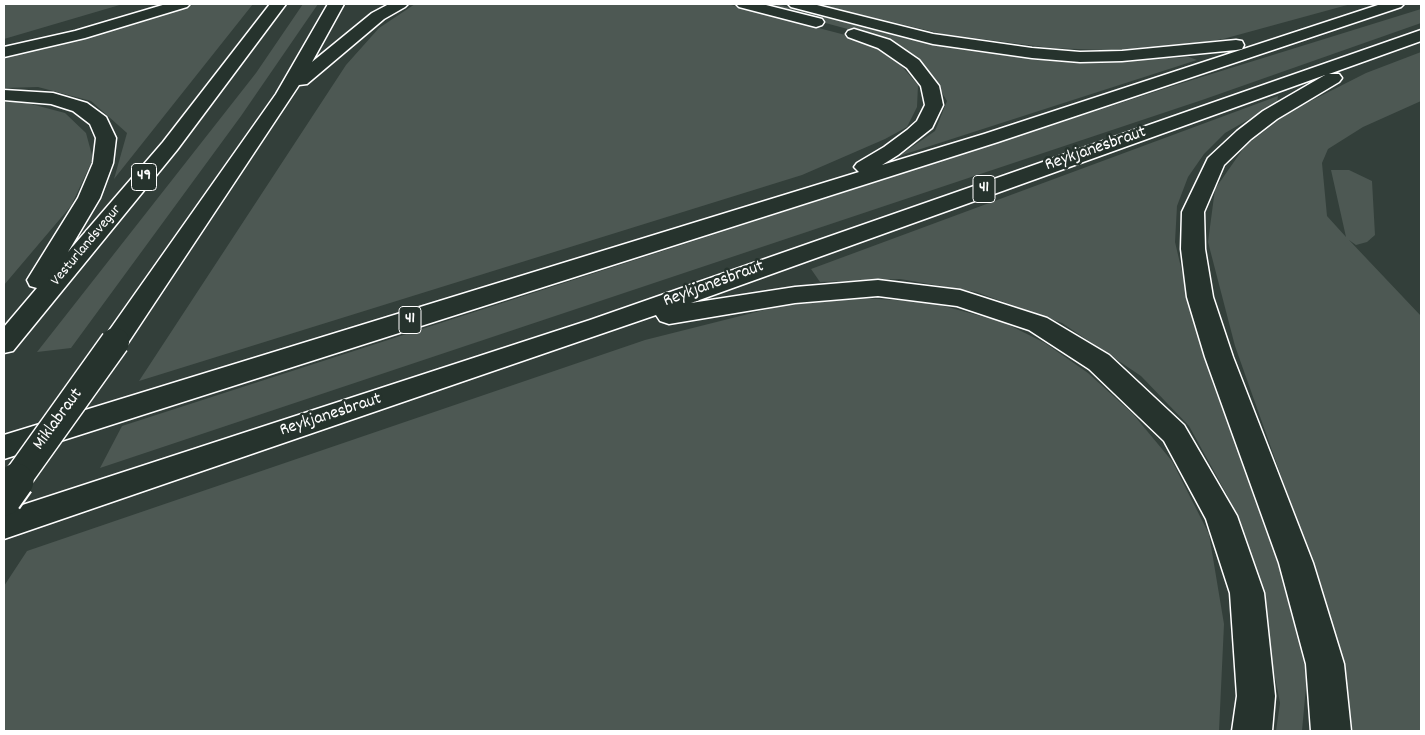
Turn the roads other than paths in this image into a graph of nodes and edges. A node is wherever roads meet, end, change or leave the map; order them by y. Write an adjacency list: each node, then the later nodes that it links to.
1 (132, 4): 11 (highway)
2 (182, 4): 12 (highway)
3 (278, 4): 19 (highway, Vesturlandsvegur / 49)
4 (336, 4): 14 (highway)
5 (400, 4): 14 (highway)
6 (744, 4): 16 (highway)
7 (796, 4): 9 (highway)
8 (1396, 4): 9 (highway, 41)
9 (1321, 30): 16 (highway, 41)
10 (1421, 35): 13 (highway, Reykjanesbraut / 41)
11 (4, 45)
12 (4, 52)
13 (1370, 54): 17 (highway, Reykjanesbraut / 41); 24 (highway)
14 (285, 94): 21 (highway, Miklabraut, bridge)
15 (4, 95): 18 (highway)
16 (816, 193): 20 (highway, 41)
17 (599, 326): 22 (highway, Reykjanesbraut / 41); 23 (highway)
18 (4, 335)
19 (4, 344)
20 (4, 447)
21 (4, 498)
22 (4, 525)
23 (1252, 731)
24 (1331, 731)

